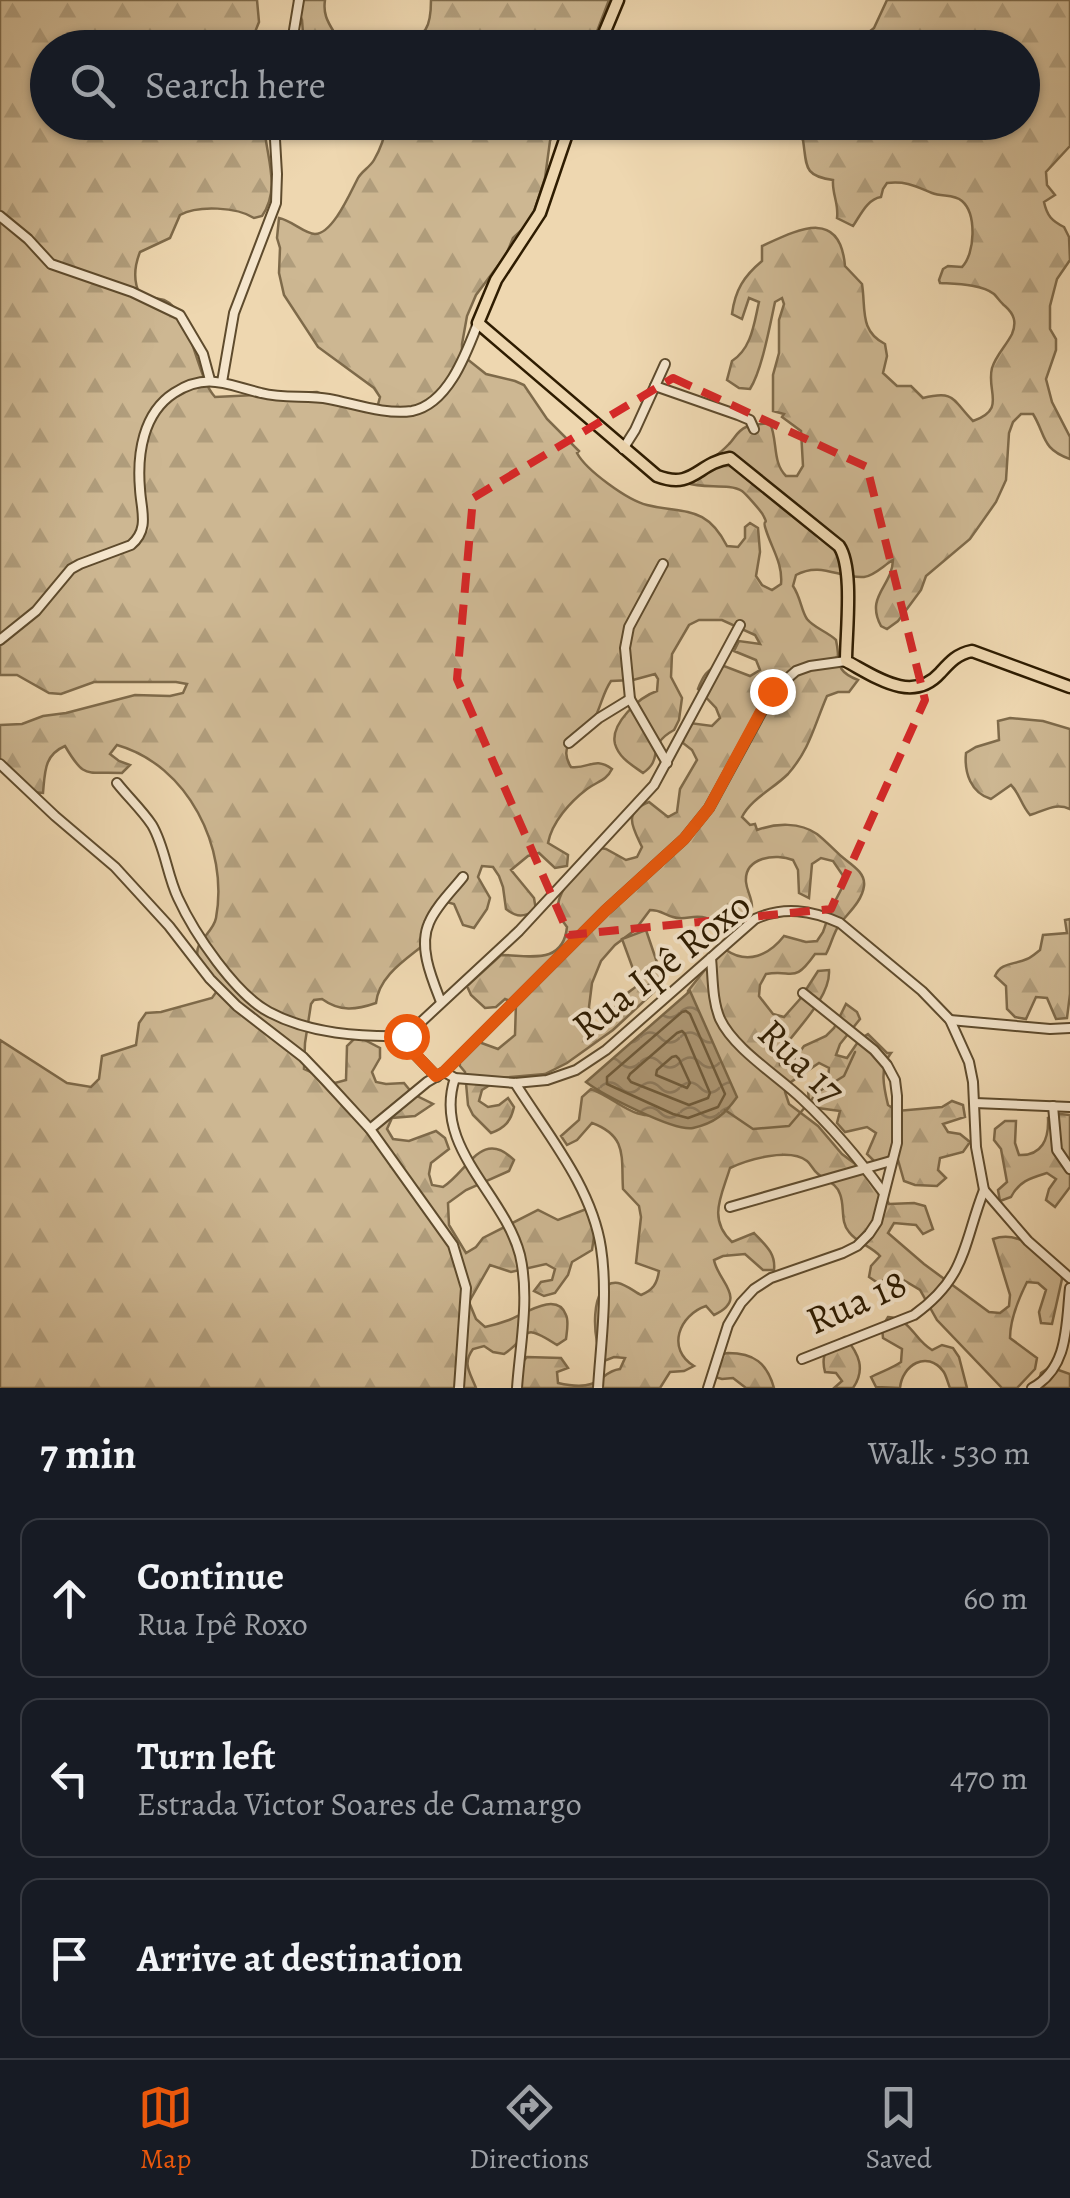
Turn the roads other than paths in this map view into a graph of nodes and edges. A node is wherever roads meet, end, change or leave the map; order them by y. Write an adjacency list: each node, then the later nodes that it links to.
1 (299, 0): 3 (street)
2 (618, 0): 4 (main road)
3 (294, 30)
4 (606, 30)
5 (275, 140): 11 (street)
6 (565, 140): 8 (main road)
7 (0, 216): 10 (street)
8 (478, 323): 11 (street); 14 (main road)
9 (666, 364): 12 (street)
10 (210, 380): 11 (street); 17 (street)
11 (222, 382)
12 (655, 386): 13 (street); 14 (street)
13 (754, 428)
14 (623, 449): 18 (main road)
15 (663, 564): 20 (street)
16 (740, 625): 22 (street)
17 (0, 640)
18 (846, 661): 19 (main road); 32 (street)
19 (1070, 688)
20 (630, 698): 21 (street); 22 (street)
21 (569, 743)
22 (667, 763): 28 (street)
23 (0, 764): 38 (street)
24 (117, 784): 31 (street)
25 (463, 877): 28 (street)
26 (712, 958): 29 (street, Rua Ipê Roxo); 34 (street, Rua Ipê Roxo); 40 (street, Rua 17)
27 (803, 993): 39 (street)
28 (441, 1002): 31 (street)
29 (950, 1020): 30 (street); 35 (street)
30 (1070, 1028)
31 (406, 1036): 32 (street)
32 (440, 1074): 33 (street); 38 (street)
33 (455, 1078): 34 (street, Rua Ipê Roxo); 49 (street)
34 (515, 1083): 50 (street)
35 (976, 1102): 36 (street); 42 (street)
36 (1053, 1106): 37 (street); 41 (street)
37 (1070, 1107)
38 (370, 1129): 48 (street)
39 (891, 1161): 40 (street); 43 (street)
40 (865, 1167): 43 (street, Rua 17); 44 (street)
41 (1070, 1170)
42 (984, 1190): 45 (street); 47 (street, Rua 18)
43 (884, 1192): 51 (street)
44 (730, 1207)
45 (1070, 1278)
46 (1070, 1288): 52 (street)
47 (802, 1359)
48 (459, 1388)
49 (516, 1388)
50 (598, 1388)
51 (708, 1388)
52 (1032, 1388)

